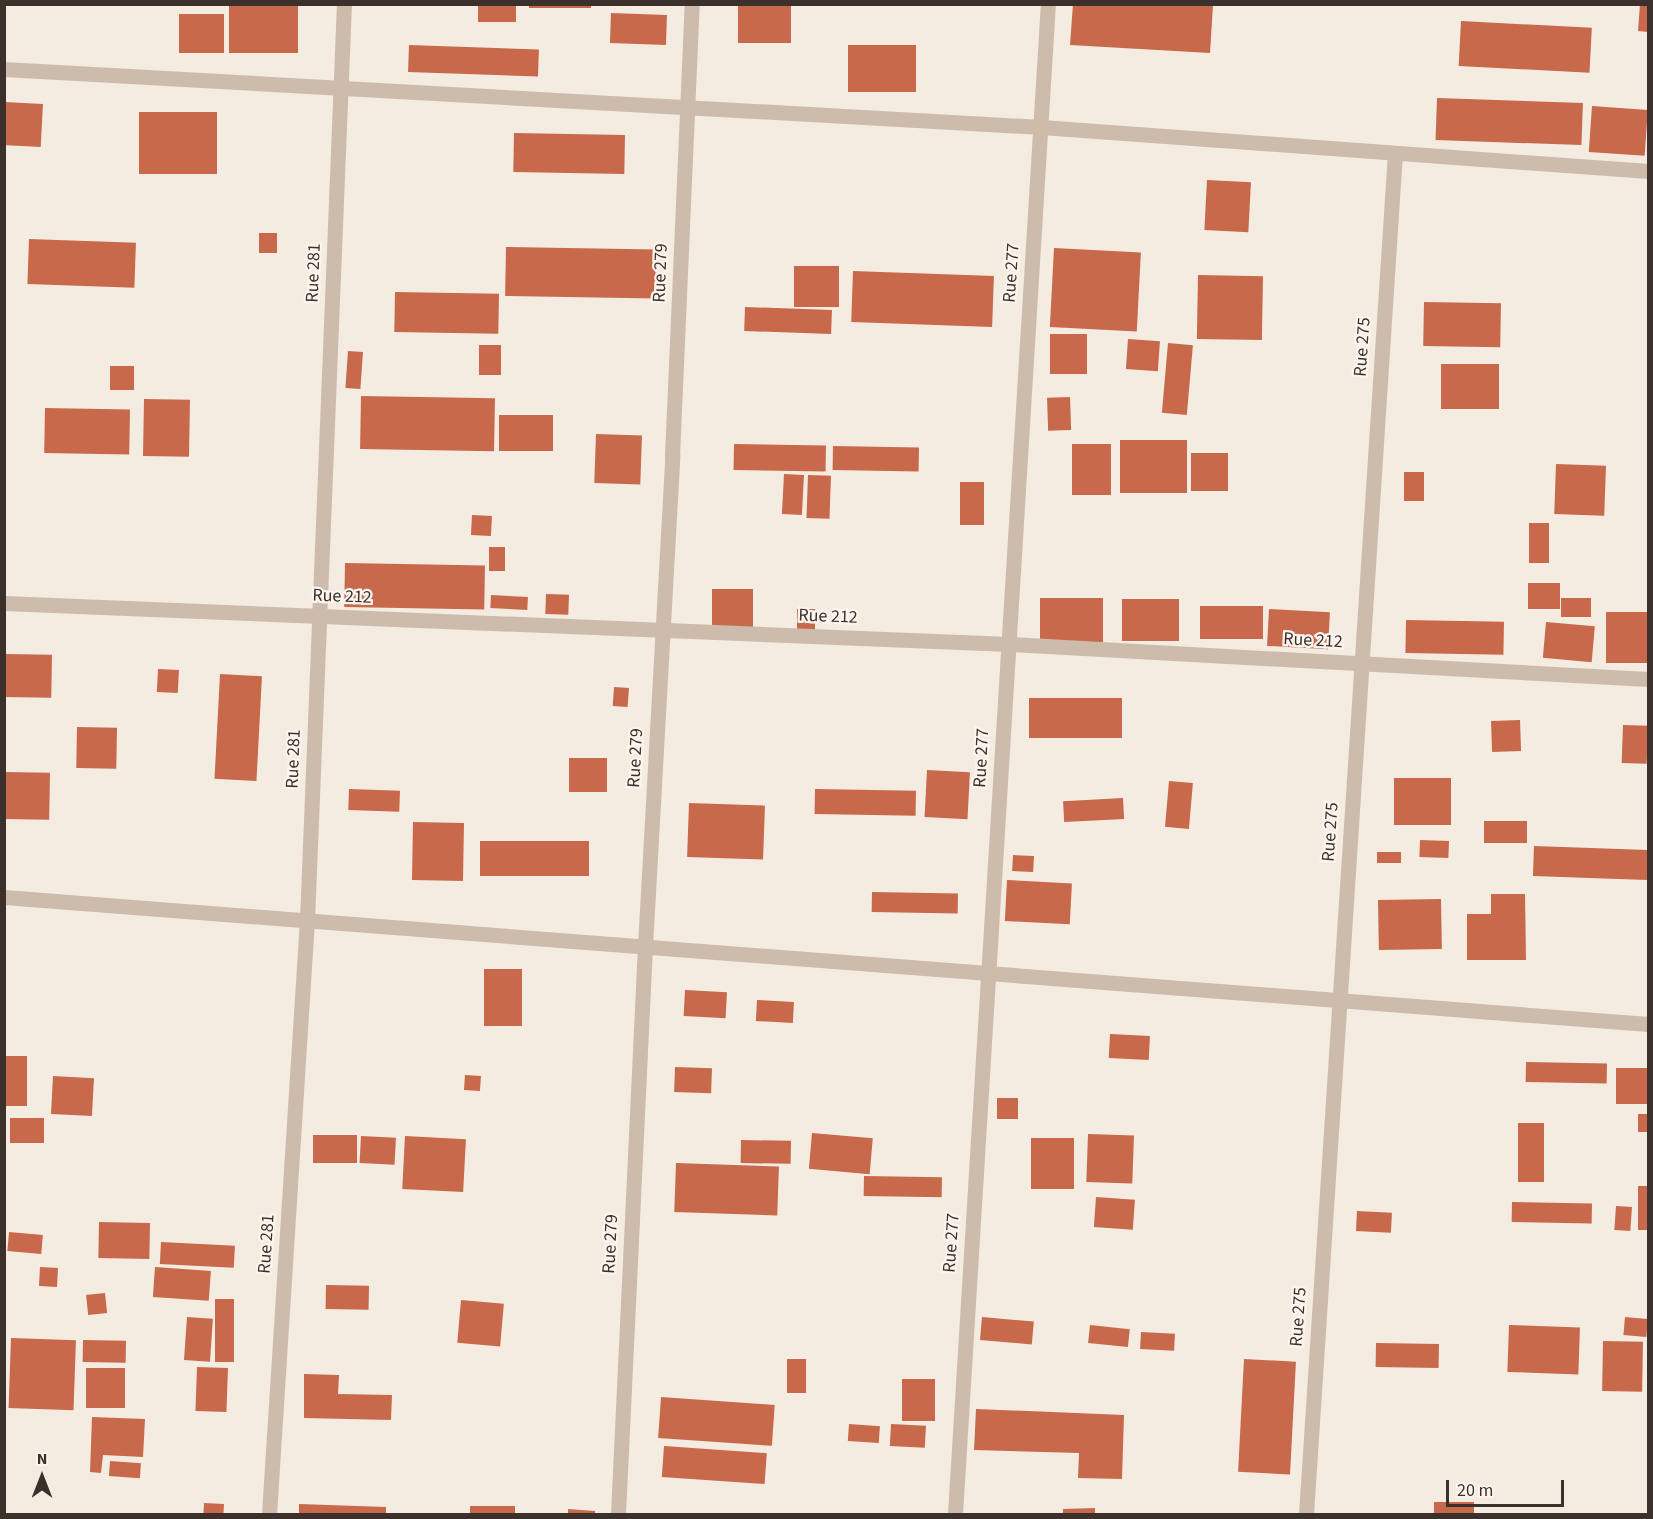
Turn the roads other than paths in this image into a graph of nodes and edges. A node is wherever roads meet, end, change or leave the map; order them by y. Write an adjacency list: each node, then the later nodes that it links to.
1 (344, 4): 5 (street, Rue 281)
2 (692, 4): 6 (street, Rue 279)
3 (1048, 4): 7 (street, Rue 277)
4 (4, 69): 5 (street)
5 (341, 88): 6 (street); 11 (street, Rue 281)
6 (687, 107): 7 (street); 12 (street, Rue 279)
7 (1041, 127): 8 (street); 13 (street, Rue 277)
8 (1395, 153): 9 (street); 14 (street, Rue 275)
9 (1648, 171)
10 (4, 603): 11 (street, Rue 212)
11 (320, 616): 12 (street, Rue 212); 17 (street, Rue 281)
12 (663, 630): 13 (street, Rue 212); 18 (street, Rue 279)
13 (1008, 644): 14 (street, Rue 212); 19 (street, Rue 277)
14 (1361, 664): 15 (street, Rue 212); 20 (street, Rue 275)
15 (1648, 679)
16 (4, 897): 17 (street)
17 (307, 920): 18 (street); 22 (street, Rue 281)
18 (645, 946): 19 (street); 23 (street, Rue 279)
19 (988, 973): 20 (street); 24 (street, Rue 277)
20 (1340, 1000): 21 (street); 25 (street, Rue 275)
21 (1648, 1024)
22 (269, 1515)
23 (618, 1515)
24 (955, 1515)
25 (1306, 1515)

